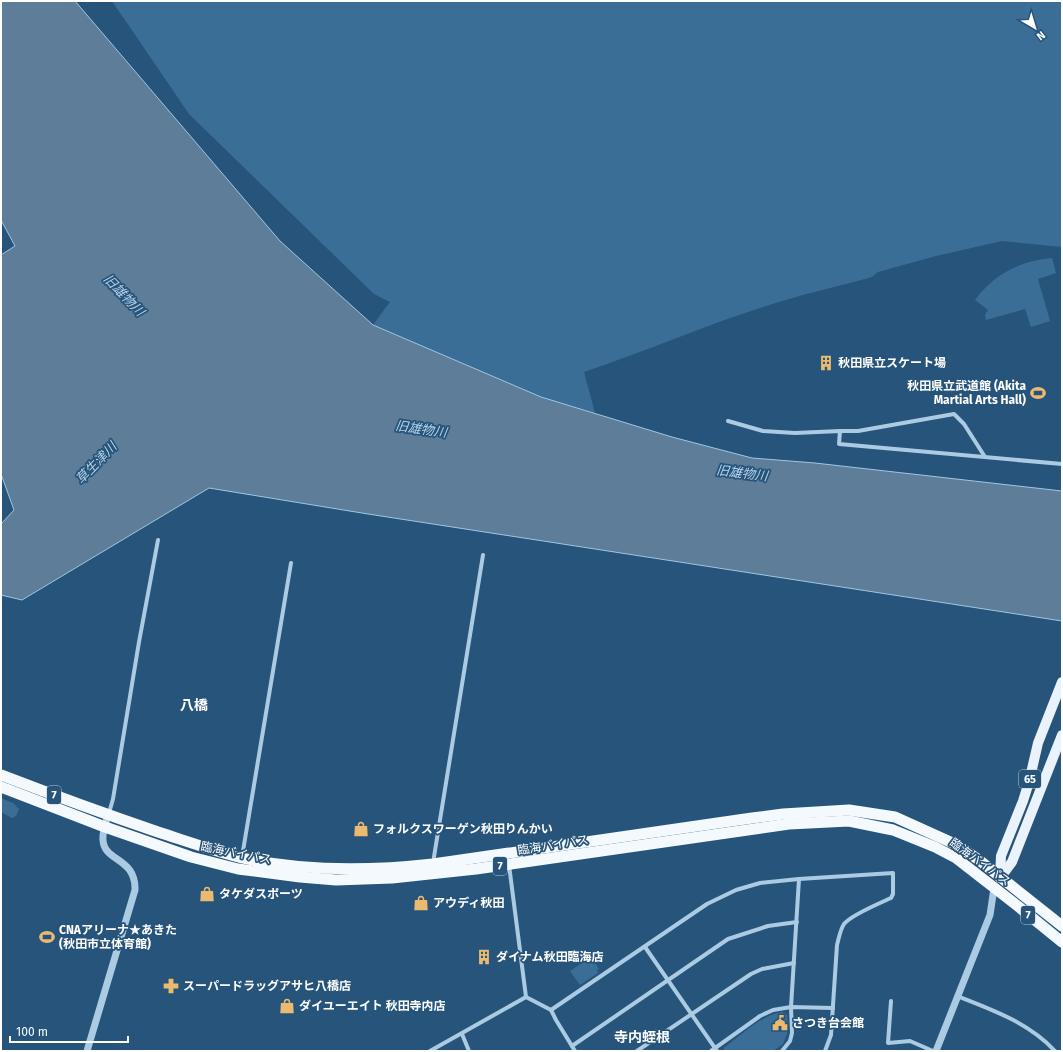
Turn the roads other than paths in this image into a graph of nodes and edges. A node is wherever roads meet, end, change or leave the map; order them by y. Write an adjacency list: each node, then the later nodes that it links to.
1 (728, 421): 2 (street)
2 (840, 431): 3 (street); 3 (street)
3 (985, 457): 4 (street)
4 (1062, 464)
5 (158, 540): 12 (street)
6 (483, 555): 16 (street)
7 (291, 563): 14 (street)
8 (1062, 682): 17 (main road, 65)
9 (1062, 735): 17 (main road, 65)
10 (1, 775): 12 (highway, 臨海バイパス / 7)
11 (1, 787): 13 (highway, 臨海バイパス / 7)
12 (108, 815): 13 (street); 14 (highway, 臨海バイパス / 7)
13 (105, 827): 16 (highway, 臨海バイパス / 7); 36 (street)
14 (242, 858): 16 (highway, 臨海バイパス / 7)
15 (509, 865): 16 (highway, 臨海バイパス / 7); 19 (highway, 臨海バイパス / 7); 27 (street)
16 (432, 869): 17 (highway, 臨海バイパス / 7)
17 (1000, 877): 19 (main road, 65); 21 (highway, 臨海バイパス / 7)
18 (799, 879): 20 (street); 23 (street); 30 (street)
19 (994, 888): 22 (highway, 臨海バイパス / 7); 26 (street)
20 (797, 922): 24 (street); 25 (street)
21 (1062, 926)
22 (1062, 942)
23 (645, 947): 25 (street); 31 (street)
24 (794, 964): 29 (street); 32 (street)
25 (668, 980): 32 (street); 34 (street)
26 (957, 996): 44 (street); 45 (street)
27 (526, 997): 31 (street); 33 (street)
28 (891, 1001): 43 (street)
29 (792, 1007): 30 (street); 35 (street); 41 (street)
30 (833, 1008): 42 (street)
31 (551, 1010): 34 (street)
32 (692, 1014): 35 (street); 40 (street)
33 (462, 1034): 37 (street); 38 (street)
34 (572, 1046): 39 (street)
35 (714, 1050)
36 (87, 1051)
37 (430, 1051)
38 (469, 1051)
39 (575, 1051)
40 (637, 1051)
41 (782, 1051)
42 (825, 1051)
43 (933, 1051)
44 (936, 1051)
45 (1055, 1051)

